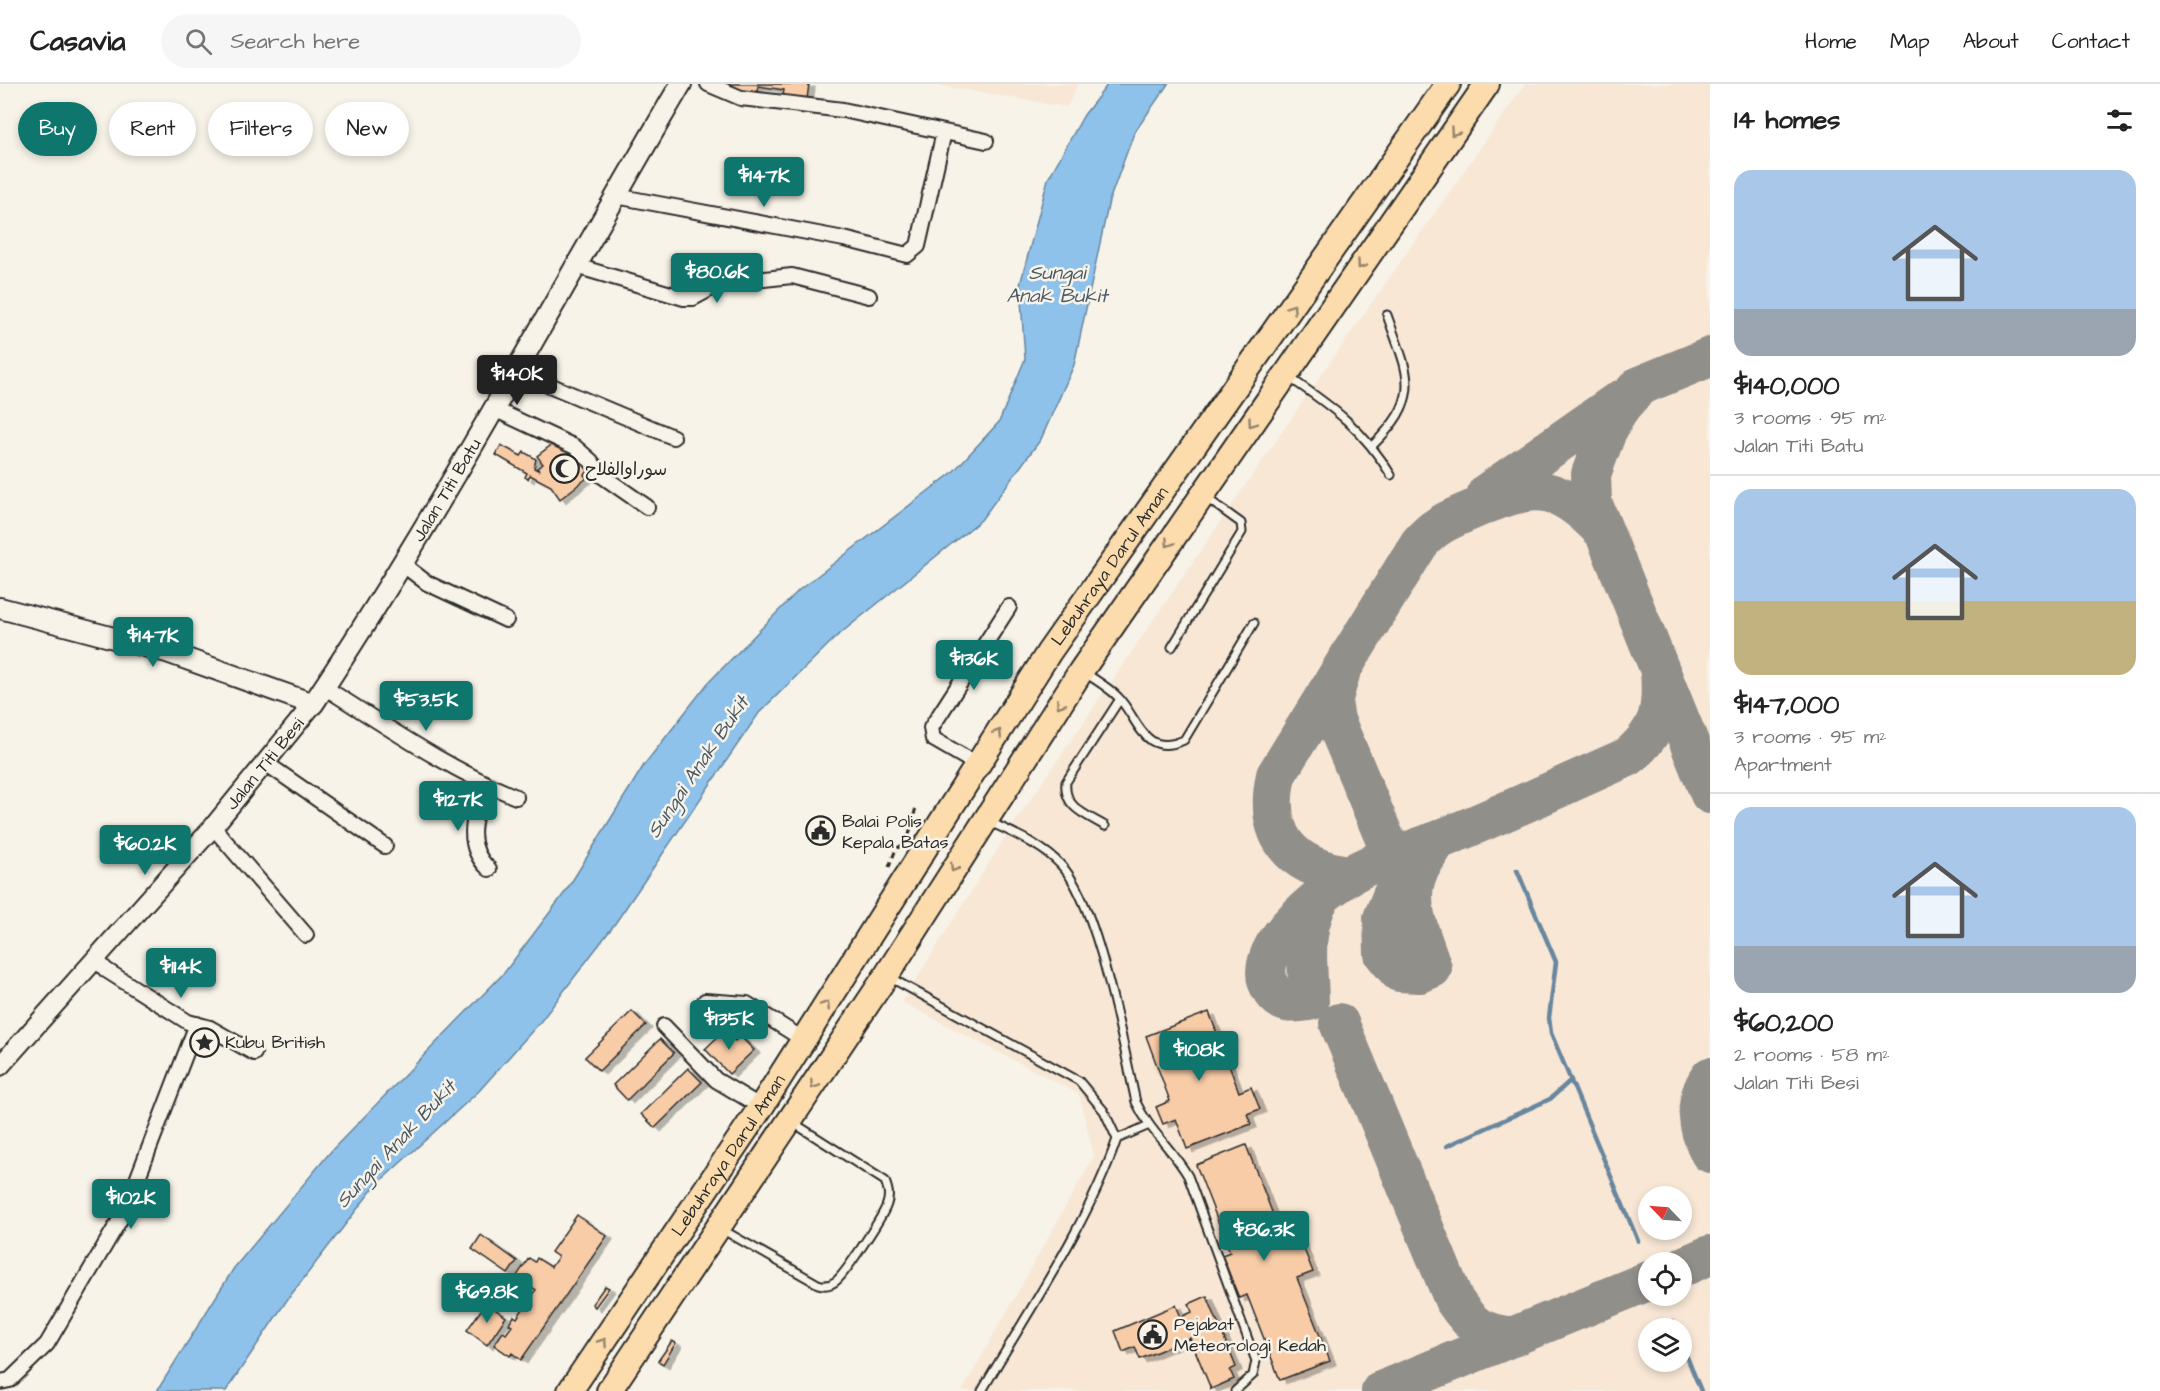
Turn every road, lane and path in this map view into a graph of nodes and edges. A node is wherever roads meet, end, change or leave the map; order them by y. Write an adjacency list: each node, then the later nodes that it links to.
1 (681, 84): 7 (main road, Jalan Titi Batu)
2 (708, 84): 5 (street)
3 (1448, 84): 11 (highway, Lebuhraya Darul Aman, one-way to 3)
4 (1487, 84): 13 (highway, Lebuhraya Darul Aman, one-way to 13)
5 (944, 132): 6 (street); 7 (street)
6 (986, 141)
7 (616, 196): 8 (main road, Jalan Titi Batu)
8 (576, 266): 9 (street); 12 (main road, Jalan Titi Batu)
9 (869, 296)
10 (1387, 315): 16 (lane)
11 (1259, 357): 13 (highway); 26 (highway, Lebuhraya Darul Aman)
12 (516, 371): 14 (main road, Jalan Titi Batu); 15 (street)
13 (1286, 375): 16 (lane); 18 (highway, Lebuhraya Darul Aman, one-way to 18)
14 (494, 409): 19 (street); 20 (main road, Jalan Titi Batu)
15 (673, 437)
16 (1373, 445): 17 (lane)
17 (1391, 475)
18 (1202, 495): 25 (lane); 27 (highway, Lebuhraya Darul Aman, one-way to 27)
19 (647, 507)
20 (401, 562): 23 (street); 28 (main road, Jalan Titi Batu)
21 (1009, 607): 32 (street)
22 (0, 608): 30 (main road)
23 (506, 620)
24 (1254, 623): 29 (lane)
25 (1172, 647)
26 (1049, 652): 27 (highway); 32 (highway, Lebuhraya Darul Aman, one-way to 26)
27 (1082, 671): 29 (lane); 36 (highway, Lebuhraya Darul Aman, one-way to 36)
28 (324, 687): 30 (main road, Jalan Titi Batu); 33 (street)
29 (1120, 699): 37 (lane)
30 (313, 704): 31 (street, Jalan Titi Besi)
31 (267, 764): 38 (street, Jalan Titi Besi); 39 (street)
32 (978, 765): 48 (highway, Lebuhraya Darul Aman, one-way to 32)
33 (486, 785): 34 (street); 40 (street)
34 (516, 797)
35 (916, 807): 41 (path)
36 (985, 819): 44 (highway, Lebuhraya Darul Aman, one-way to 44); 53 (lane)
37 (1106, 826)
38 (213, 827): 42 (street); 43 (street, Jalan Titi Besi)
39 (385, 846)
40 (489, 869)
41 (884, 877)
42 (306, 935)
43 (95, 958): 46 (street); 50 (street, Jalan Titi Besi)
44 (886, 976): 52 (highway, Lebuhraya Darul Aman, one-way to 52); 54 (lane)
45 (705, 1001): 48 (street)
46 (197, 1024): 49 (street); 56 (street)
47 (664, 1026): 51 (street)
48 (804, 1040): 51 (highway, Lebuhraya Darul Aman)
49 (254, 1053)
50 (0, 1066)
51 (761, 1107): 57 (highway, Lebuhraya Darul Aman, one-way to 51)
52 (790, 1121): 55 (highway, Lebuhraya Darul Aman); 55 (lane)
53 (1147, 1126): 54 (lane); 60 (lane)
54 (1117, 1139): 59 (lane)
55 (719, 1227): 58 (highway, Lebuhraya Darul Aman)
56 (0, 1382)
57 (570, 1391)
58 (609, 1391)
59 (982, 1391)
60 (1235, 1391)

